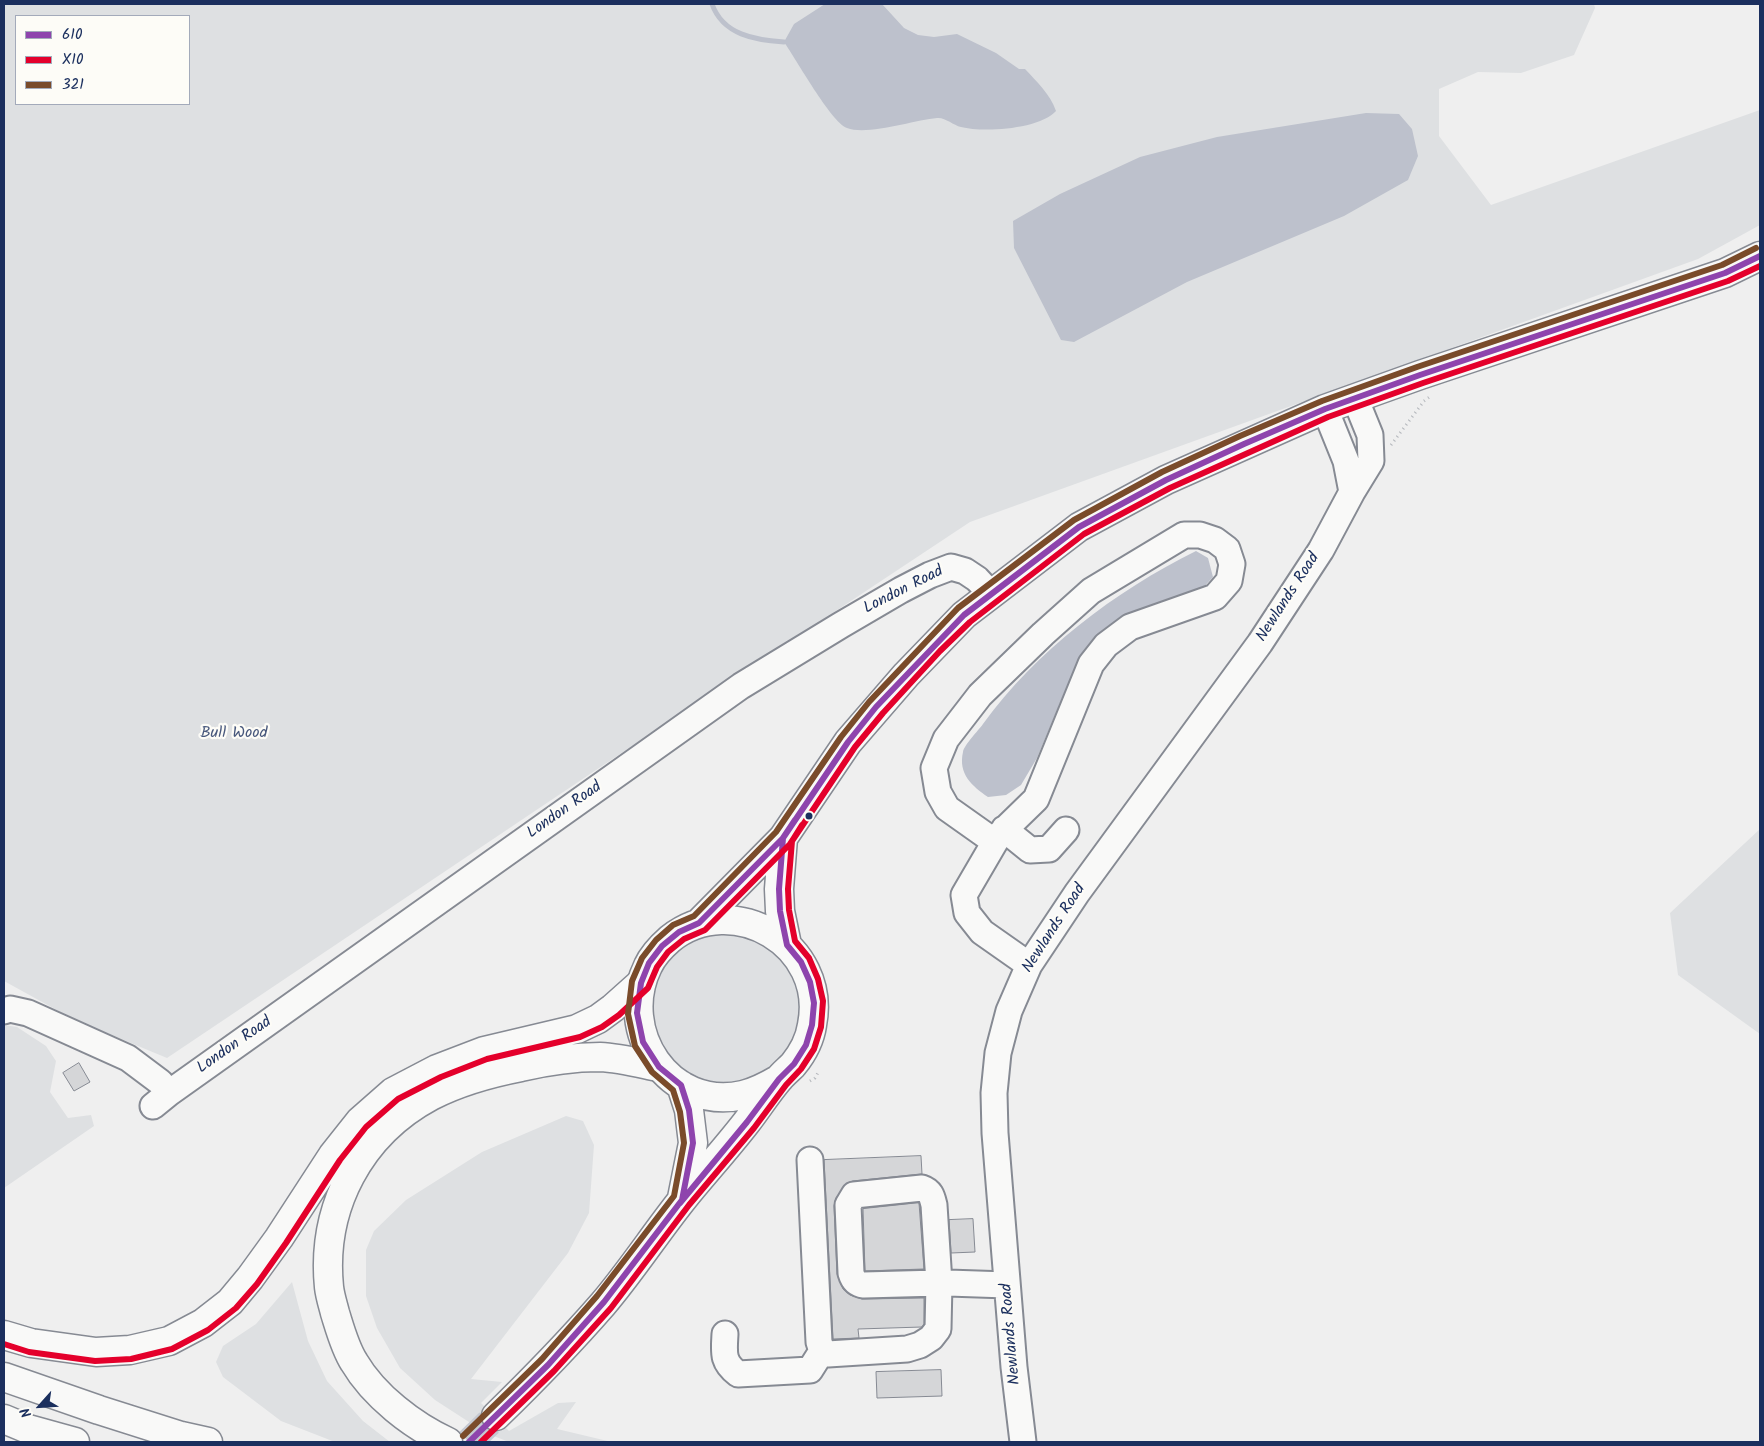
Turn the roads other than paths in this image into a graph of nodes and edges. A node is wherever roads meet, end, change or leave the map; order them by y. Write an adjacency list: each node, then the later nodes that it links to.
1 (1760, 256): 2 (main road)
2 (1355, 398): 3 (main road); 4 (street, Newlands Road)
3 (1324, 409): 4 (street); 5 (main road)
4 (1352, 492): 11 (street, Newlands Road)
5 (991, 594): 8 (main road); 13 (street, London Road)
6 (1066, 830): 7 (street)
7 (999, 836): 7 (street); 11 (street)
8 (783, 838): 9 (main road); 10 (main road)
9 (699, 923): 10 (main road); 12 (main road)
10 (787, 945): 15 (main road)
11 (1028, 965): 20 (street, Newlands Road)
12 (640, 983): 14 (main road); 21 (main road)
13 (4, 1011)
14 (659, 1067): 16 (main road); 29 (main road)
15 (779, 1079): 16 (main road); 18 (main road)
16 (681, 1084): 18 (main road)
17 (810, 1160): 23 (street)
18 (682, 1200): 25 (main road)
19 (939, 1283): 19 (street); 20 (street); 23 (street)
20 (1007, 1285): 30 (street, Newlands Road)
21 (4, 1334)
22 (725, 1334): 23 (street)
23 (822, 1351)
24 (4, 1377): 28 (main road)
25 (496, 1416)
26 (4, 1419): 27 (main road)
27 (75, 1442)
28 (208, 1442)
29 (448, 1442)
30 (1023, 1442)

